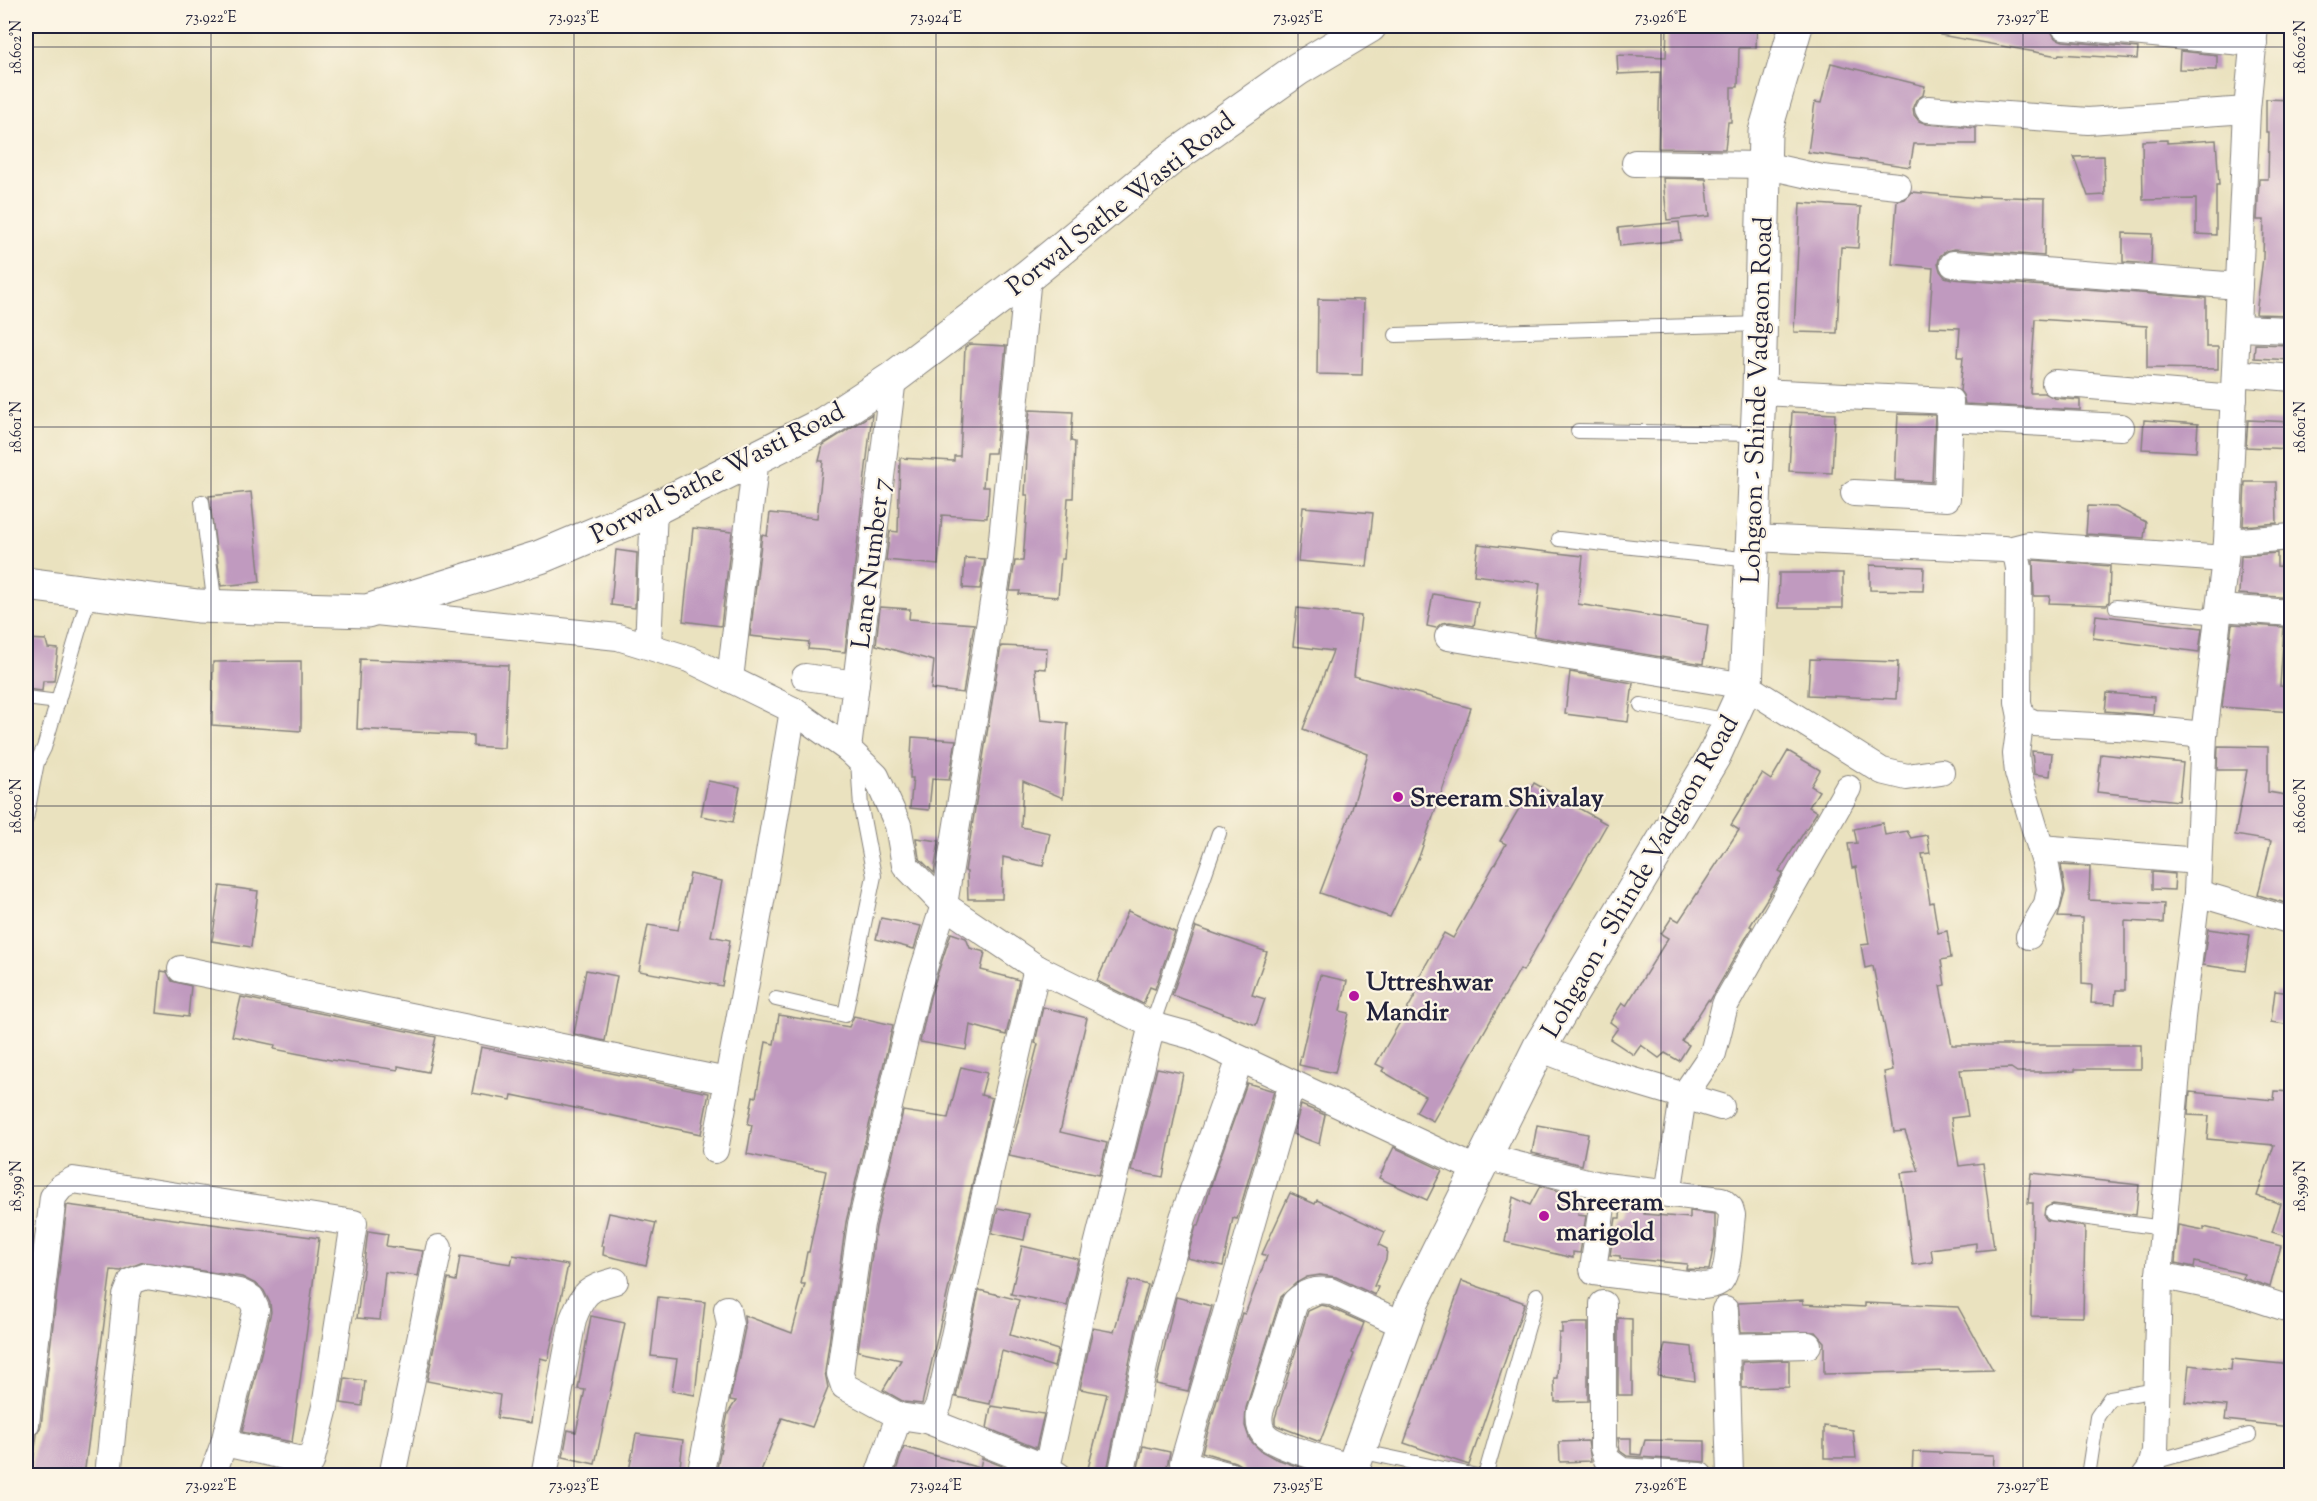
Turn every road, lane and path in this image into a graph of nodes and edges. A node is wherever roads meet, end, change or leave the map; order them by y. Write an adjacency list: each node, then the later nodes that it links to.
1 (1370, 26): 11 (street, Porwal Sathe Wasti Road)
2 (1796, 26): 8 (street, Lohgaon - Shinde Vadgaon Road)
3 (2064, 26): 4 (street)
4 (2254, 34): 6 (street)
5 (1928, 109): 6 (street)
6 (2247, 110): 12 (street)
7 (1635, 163): 8 (street)
8 (1764, 165): 9 (street); 13 (street, Lohgaon - Shinde Vadgaon Road)
9 (1898, 186)
10 (1953, 264): 12 (street)
11 (1028, 276): 18 (street, Porwal Sathe Wasti Road); 65 (street)
12 (2239, 286): 14 (street)
13 (1761, 324): 16 (lane); 21 (street, Lohgaon - Shinde Vadgaon Road)
14 (2237, 328): 15 (street); 17 (street)
15 (2292, 330)
16 (1396, 335)
17 (2235, 373): 19 (street); 22 (street)
18 (892, 378): 27 (street, Porwal Sathe Wasti Road); 47 (street, Lane Number 7)
19 (2292, 378)
20 (2055, 383): 22 (street)
21 (1759, 392): 23 (street); 26 (street, Lohgaon - Shinde Vadgaon Road)
22 (2234, 398): 35 (street)
23 (1949, 418): 24 (street); 28 (street)
24 (2121, 427)
25 (1578, 431): 26 (lane)
26 (1757, 434): 33 (street, Lohgaon - Shinde Vadgaon Road)
27 (756, 458): 30 (street, Porwal Sathe Wasti Road); 46 (street)
28 (1854, 493)
29 (202, 502): 38 (lane)
30 (654, 509): 40 (street, Porwal Sathe Wasti Road); 44 (street)
31 (2292, 537): 35 (street)
32 (1559, 539): 33 (lane)
33 (1752, 549): 34 (street); 48 (street, Lohgaon - Shinde Vadgaon Road)
34 (2008, 550): 35 (street); 53 (street)
35 (2226, 550): 41 (street)
36 (26, 584): 37 (street, Porwal Sathe Wasti Road)
37 (90, 592): 38 (street, Porwal Sathe Wasti Road); 50 (lane)
38 (215, 607): 40 (street, Porwal Sathe Wasti Road)
39 (2116, 607): 41 (lane)
40 (366, 611): 44 (street)
41 (2219, 613): 42 (street); 55 (street)
42 (2292, 613)
43 (1448, 637): 48 (street)
44 (648, 645): 46 (street)
45 (805, 677): 47 (street)
46 (730, 679): 52 (street)
47 (856, 684): 56 (street, Lane Number 7)
48 (1746, 686): 54 (street, Lohgaon - Shinde Vadgaon Road); 58 (street)
49 (26, 698): 50 (lane)
50 (58, 702): 57 (lane)
51 (1641, 705): 54 (lane)
52 (793, 710): 56 (street); 74 (street)
53 (2021, 717): 55 (street); 62 (street)
54 (1730, 721): 72 (street, Lohgaon - Shinde Vadgaon Road)
55 (2204, 735): 63 (street)
56 (853, 754): 65 (street); 70 (lane)
57 (31, 765): 60 (lane)
58 (1941, 772)
59 (1848, 788): 76 (street)
60 (26, 819)
61 (1219, 833): 71 (lane)
62 (2041, 848): 63 (street); 67 (street)
63 (2198, 861): 64 (street)
64 (2197, 893): 66 (street); 83 (street)
65 (944, 905): 68 (street); 96 (street)
66 (2292, 921)
67 (2029, 936)
68 (1037, 968): 71 (street); 97 (street)
69 (181, 969): 74 (street)
70 (776, 999)
71 (1152, 1024): 73 (street); 103 (street)
72 (1539, 1048): 76 (street); 79 (street, Lohgaon - Shinde Vadgaon Road)
73 (1240, 1059): 75 (street); 110 (street)
74 (727, 1081): 78 (street)
75 (1292, 1083): 79 (street); 111 (street)
76 (1683, 1097): 77 (street); 81 (street)
77 (1721, 1107)
78 (715, 1150)
79 (1482, 1164): 80 (street); 92 (street, Lohgaon - Shinde Vadgaon Road)
80 (1605, 1186): 81 (street); 81 (street)
81 (1668, 1194)
82 (2052, 1213): 83 (lane)
83 (2163, 1228): 85 (street)
84 (439, 1248): 106 (street)
85 (2159, 1275): 89 (street); 95 (street)
86 (615, 1281): 107 (street)
87 (1537, 1295): 113 (lane)
88 (1603, 1304): 114 (street)
89 (2289, 1304)
90 (727, 1309): 108 (street)
91 (1725, 1310): 94 (street)
92 (1404, 1325): 101 (street, Lohgaon - Shinde Vadgaon Road); 101 (street)
93 (1808, 1345): 94 (street)
94 (1726, 1347): 115 (street)
95 (2157, 1390): 102 (street); 116 (lane)
96 (899, 1416): 97 (street); 109 (street)
97 (926, 1420): 103 (street)
98 (26, 1424): 100 (street)
99 (2249, 1435): 102 (lane)
100 (224, 1443): 104 (street); 105 (street)
101 (1354, 1465): 112 (lane)
102 (2149, 1469)
103 (1053, 1472)
104 (108, 1476)
105 (212, 1476)
106 (392, 1476)
107 (544, 1476)
108 (700, 1476)
109 (878, 1476)
110 (1121, 1476)
111 (1231, 1476)
112 (1477, 1476)
113 (1485, 1476)
114 (1700, 1476)
115 (1730, 1476)
116 (2088, 1476)

